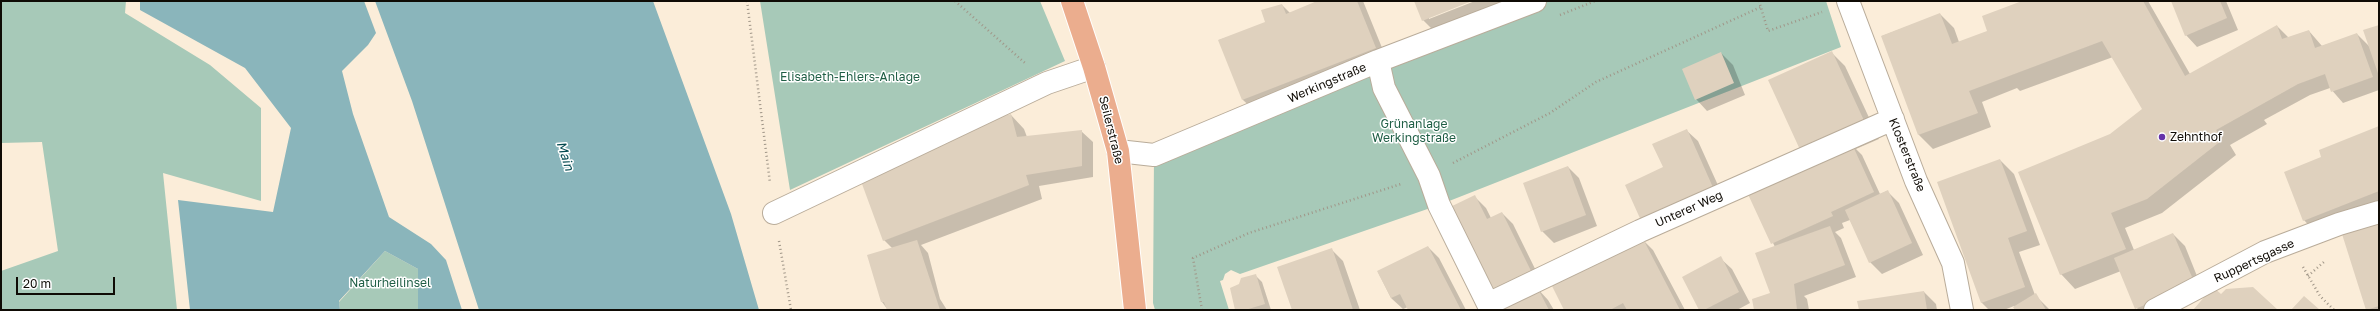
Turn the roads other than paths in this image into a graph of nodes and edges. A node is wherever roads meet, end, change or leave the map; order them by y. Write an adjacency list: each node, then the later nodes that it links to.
1 (1072, 1): 5 (main road, Seilerstraße)
2 (1535, 1): 4 (street, Werkingstraße)
3 (1848, 2): 6 (street, Klosterstraße)
4 (1378, 61): 7 (street, Werkingstraße); 10 (street, Unterer Weg)
5 (1094, 67): 7 (main road, Seilerstraße); 9 (street)
6 (1892, 119): 10 (street, Unterer Weg); 12 (street, Klosterstraße)
7 (1118, 151): 11 (main road, Seilerstraße)
8 (2379, 212): 13 (street, Ruppertsgasse)
9 (774, 213)
10 (1490, 307)
11 (1136, 310)
12 (1962, 310)
13 (2155, 310)

